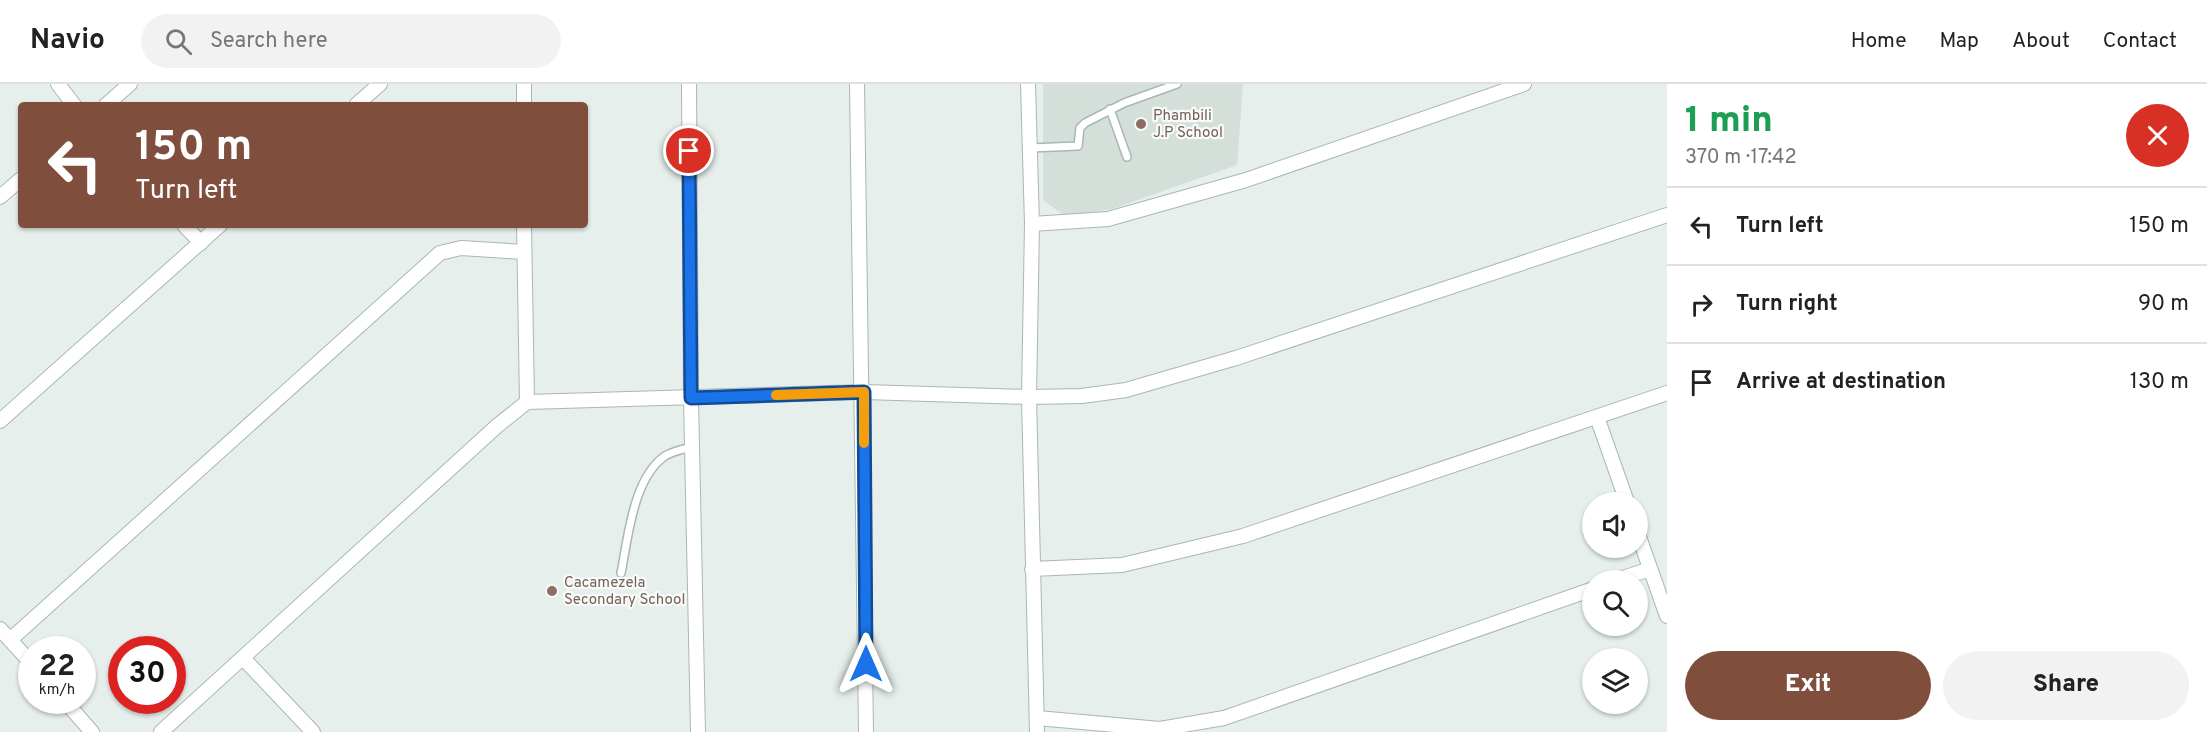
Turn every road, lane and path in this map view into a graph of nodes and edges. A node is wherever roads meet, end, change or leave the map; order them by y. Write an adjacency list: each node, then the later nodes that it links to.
1 (58, 84): 11 (street)
2 (129, 84): 12 (street)
3 (380, 84): 13 (street)
4 (524, 84): 14 (street)
5 (689, 84): 29 (street)
6 (857, 84): 27 (street)
7 (1028, 84): 16 (street)
8 (1177, 84): 15 (lane)
9 (1524, 84): 10 (street)
10 (1490, 89): 21 (street)
11 (72, 102)
12 (109, 102)
13 (359, 102)
14 (524, 102)
15 (1110, 109): 16 (lane); 17 (lane)
16 (1030, 148): 21 (street)
17 (1127, 157)
18 (18, 182): 19 (street)
19 (0, 197)
20 (1667, 215): 30 (street)
21 (1032, 224): 30 (street)
22 (187, 228): 25 (street)
23 (217, 228): 25 (street)
24 (524, 228): 26 (street)
25 (201, 243): 33 (street)
26 (524, 252): 31 (street); 44 (street)
27 (864, 392): 29 (street); 30 (street); 53 (street)
28 (1667, 393): 32 (street)
29 (691, 398): 31 (street); 34 (street)
30 (1029, 398): 37 (street)
31 (527, 402): 46 (street)
32 (1597, 417): 35 (street); 37 (street)
33 (0, 421)
34 (692, 447): 40 (lane); 52 (street)
35 (1623, 492)
36 (1646, 558): 38 (street)
37 (1032, 569): 48 (street)
38 (1650, 569): 39 (street); 42 (street)
39 (1647, 570)
40 (621, 573)
41 (1582, 593): 48 (street)
42 (1667, 616)
43 (0, 629): 44 (street)
44 (10, 640): 45 (street)
45 (18, 649)
46 (243, 658): 50 (street); 51 (street)
47 (76, 714): 49 (street)
48 (1037, 725)
49 (92, 732)
50 (161, 732)
51 (313, 732)
52 (698, 732)
53 (866, 732)

